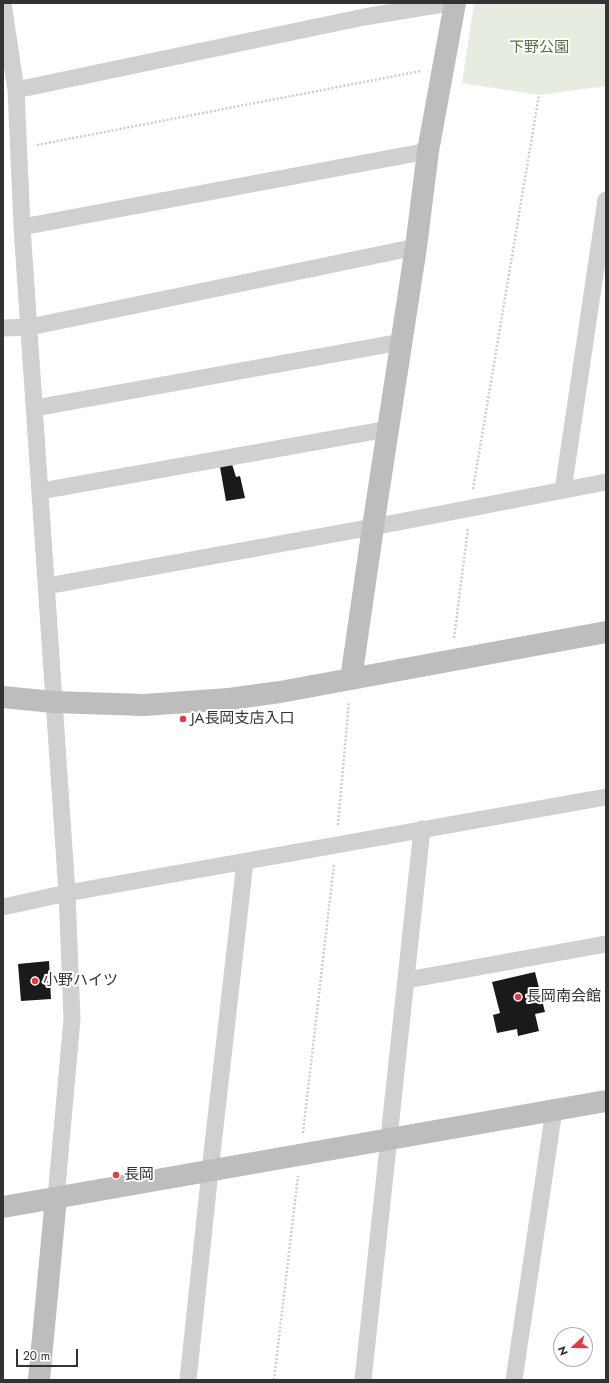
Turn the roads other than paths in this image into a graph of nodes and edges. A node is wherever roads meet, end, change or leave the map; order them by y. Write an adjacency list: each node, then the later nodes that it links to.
1 (3, 3): 5 (street)
2 (449, 3): 4 (street)
3 (455, 3): 6 (street)
4 (363, 10): 5 (street)
5 (16, 90): 8 (street)
6 (428, 151): 8 (street); 9 (street)
7 (606, 200): 16 (street)
8 (22, 227): 10 (street)
9 (416, 247): 10 (street); 12 (street)
10 (30, 327): 11 (street); 13 (street)
11 (3, 328)
12 (401, 342): 13 (street); 14 (street)
13 (35, 408): 17 (street)
14 (388, 429): 17 (street); 18 (street)
15 (606, 482): 16 (street)
16 (563, 490): 18 (street)
17 (41, 491): 19 (street)
18 (373, 527): 19 (street); 21 (street)
19 (47, 586): 23 (street)
20 (606, 632): 21 (street)
21 (351, 679): 23 (street)
22 (3, 697): 23 (street)
23 (53, 702): 27 (street)
24 (606, 796): 25 (street)
25 (422, 829): 26 (street); 30 (street)
26 (245, 862): 27 (street); 34 (street)
27 (67, 893): 28 (street); 35 (street)
28 (3, 907)
29 (606, 944): 30 (street)
30 (407, 980): 33 (street)
31 (606, 1101): 32 (street)
32 (554, 1110): 33 (street); 40 (street)
33 (389, 1139): 34 (street); 39 (street)
34 (210, 1171): 35 (street); 38 (street)
35 (56, 1198): 36 (street); 37 (street)
36 (3, 1207)
37 (40, 1380)
38 (188, 1380)
39 (364, 1380)
40 (514, 1380)

